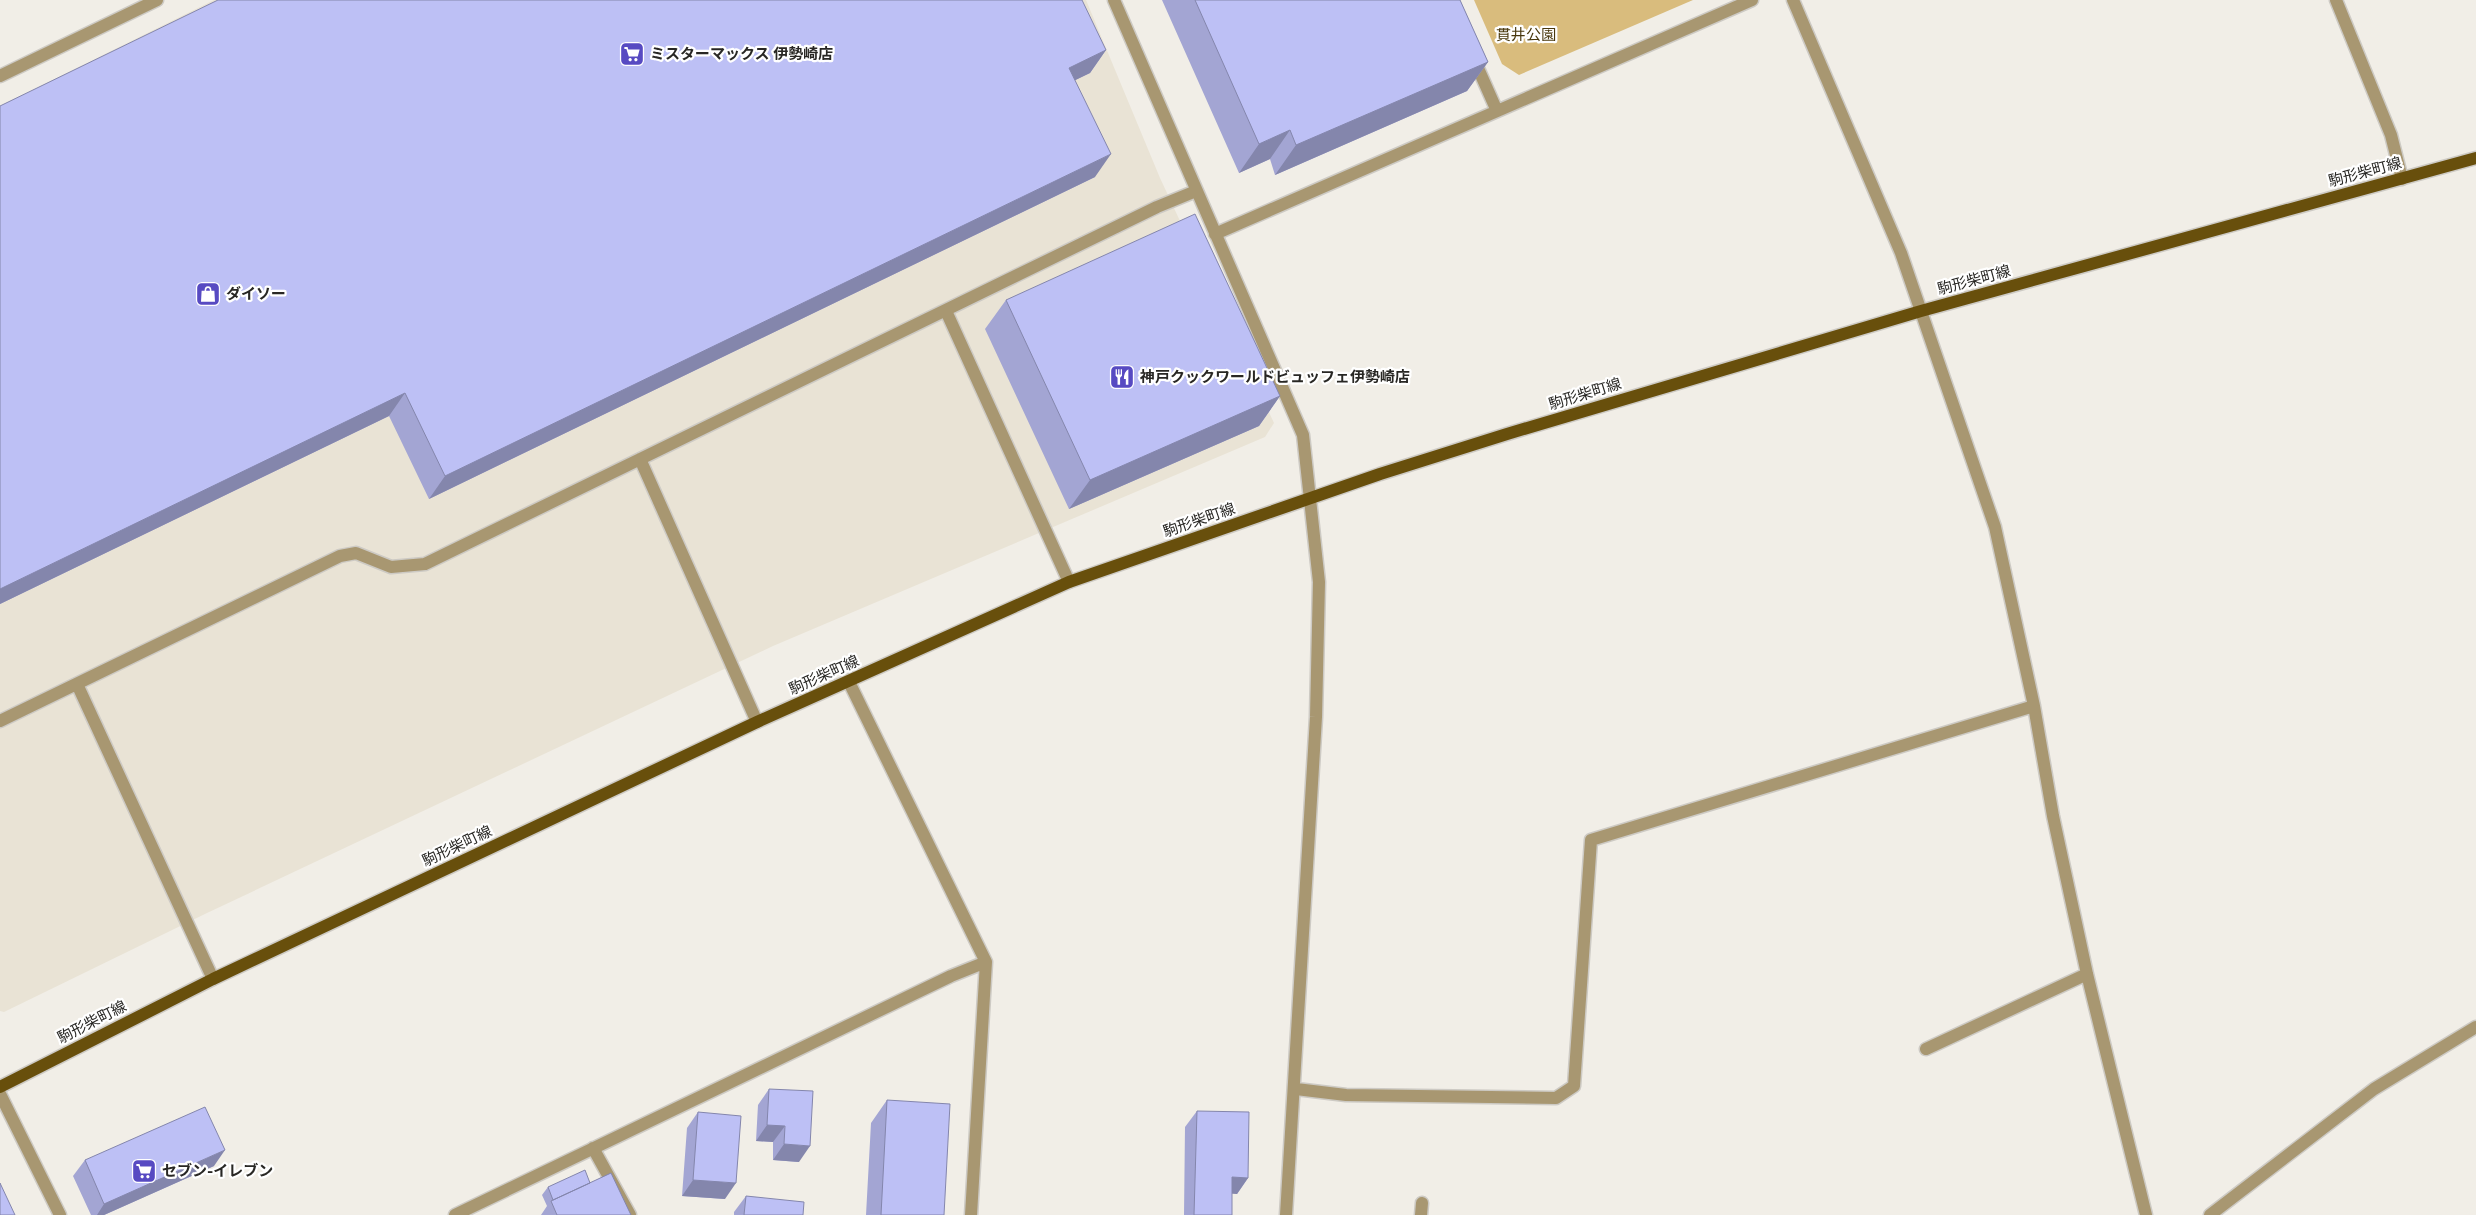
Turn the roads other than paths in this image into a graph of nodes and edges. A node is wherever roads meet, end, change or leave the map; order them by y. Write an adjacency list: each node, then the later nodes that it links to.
1 (157, 0): 7 (street)
2 (1114, 0): 11 (street)
3 (1752, 0): 8 (street)
4 (1793, 0): 14 (street)
5 (2336, 0): 10 (street)
6 (1467, 43): 8 (street)
7 (0, 76)
8 (1497, 111): 12 (street)
9 (2476, 158): 10 (main road, 駒形柴町線)
10 (2402, 179): 14 (main road, 駒形柴町線)
11 (1196, 192): 12 (street); 13 (street)
12 (1215, 234): 16 (street)
13 (946, 311): 15 (street); 17 (street)
14 (1921, 311): 16 (main road, 駒形柴町線); 20 (street)
15 (640, 459): 19 (street); 22 (street)
16 (1310, 498): 17 (main road, 駒形柴町線); 29 (street)
17 (1069, 582): 18 (main road, 駒形柴町線)
18 (849, 682): 22 (main road, 駒形柴町線); 23 (street)
19 (77, 684): 21 (street); 25 (street)
20 (2034, 706): 24 (street); 29 (street)
21 (0, 721)
22 (757, 722): 25 (main road, 駒形柴町線)
23 (986, 962): 31 (street); 35 (street)
24 (2087, 974): 27 (street); 37 (street)
25 (213, 979): 28 (main road, 駒形柴町線)
26 (2476, 1027): 38 (street)
27 (1926, 1048)
28 (0, 1087)
29 (1296, 1089): 36 (street)
30 (0, 1094): 32 (street)
31 (593, 1148): 33 (street); 34 (street)
32 (60, 1215)
33 (455, 1215)
34 (630, 1215)
35 (971, 1215)
36 (1286, 1215)
37 (2146, 1215)
38 (2210, 1215)

